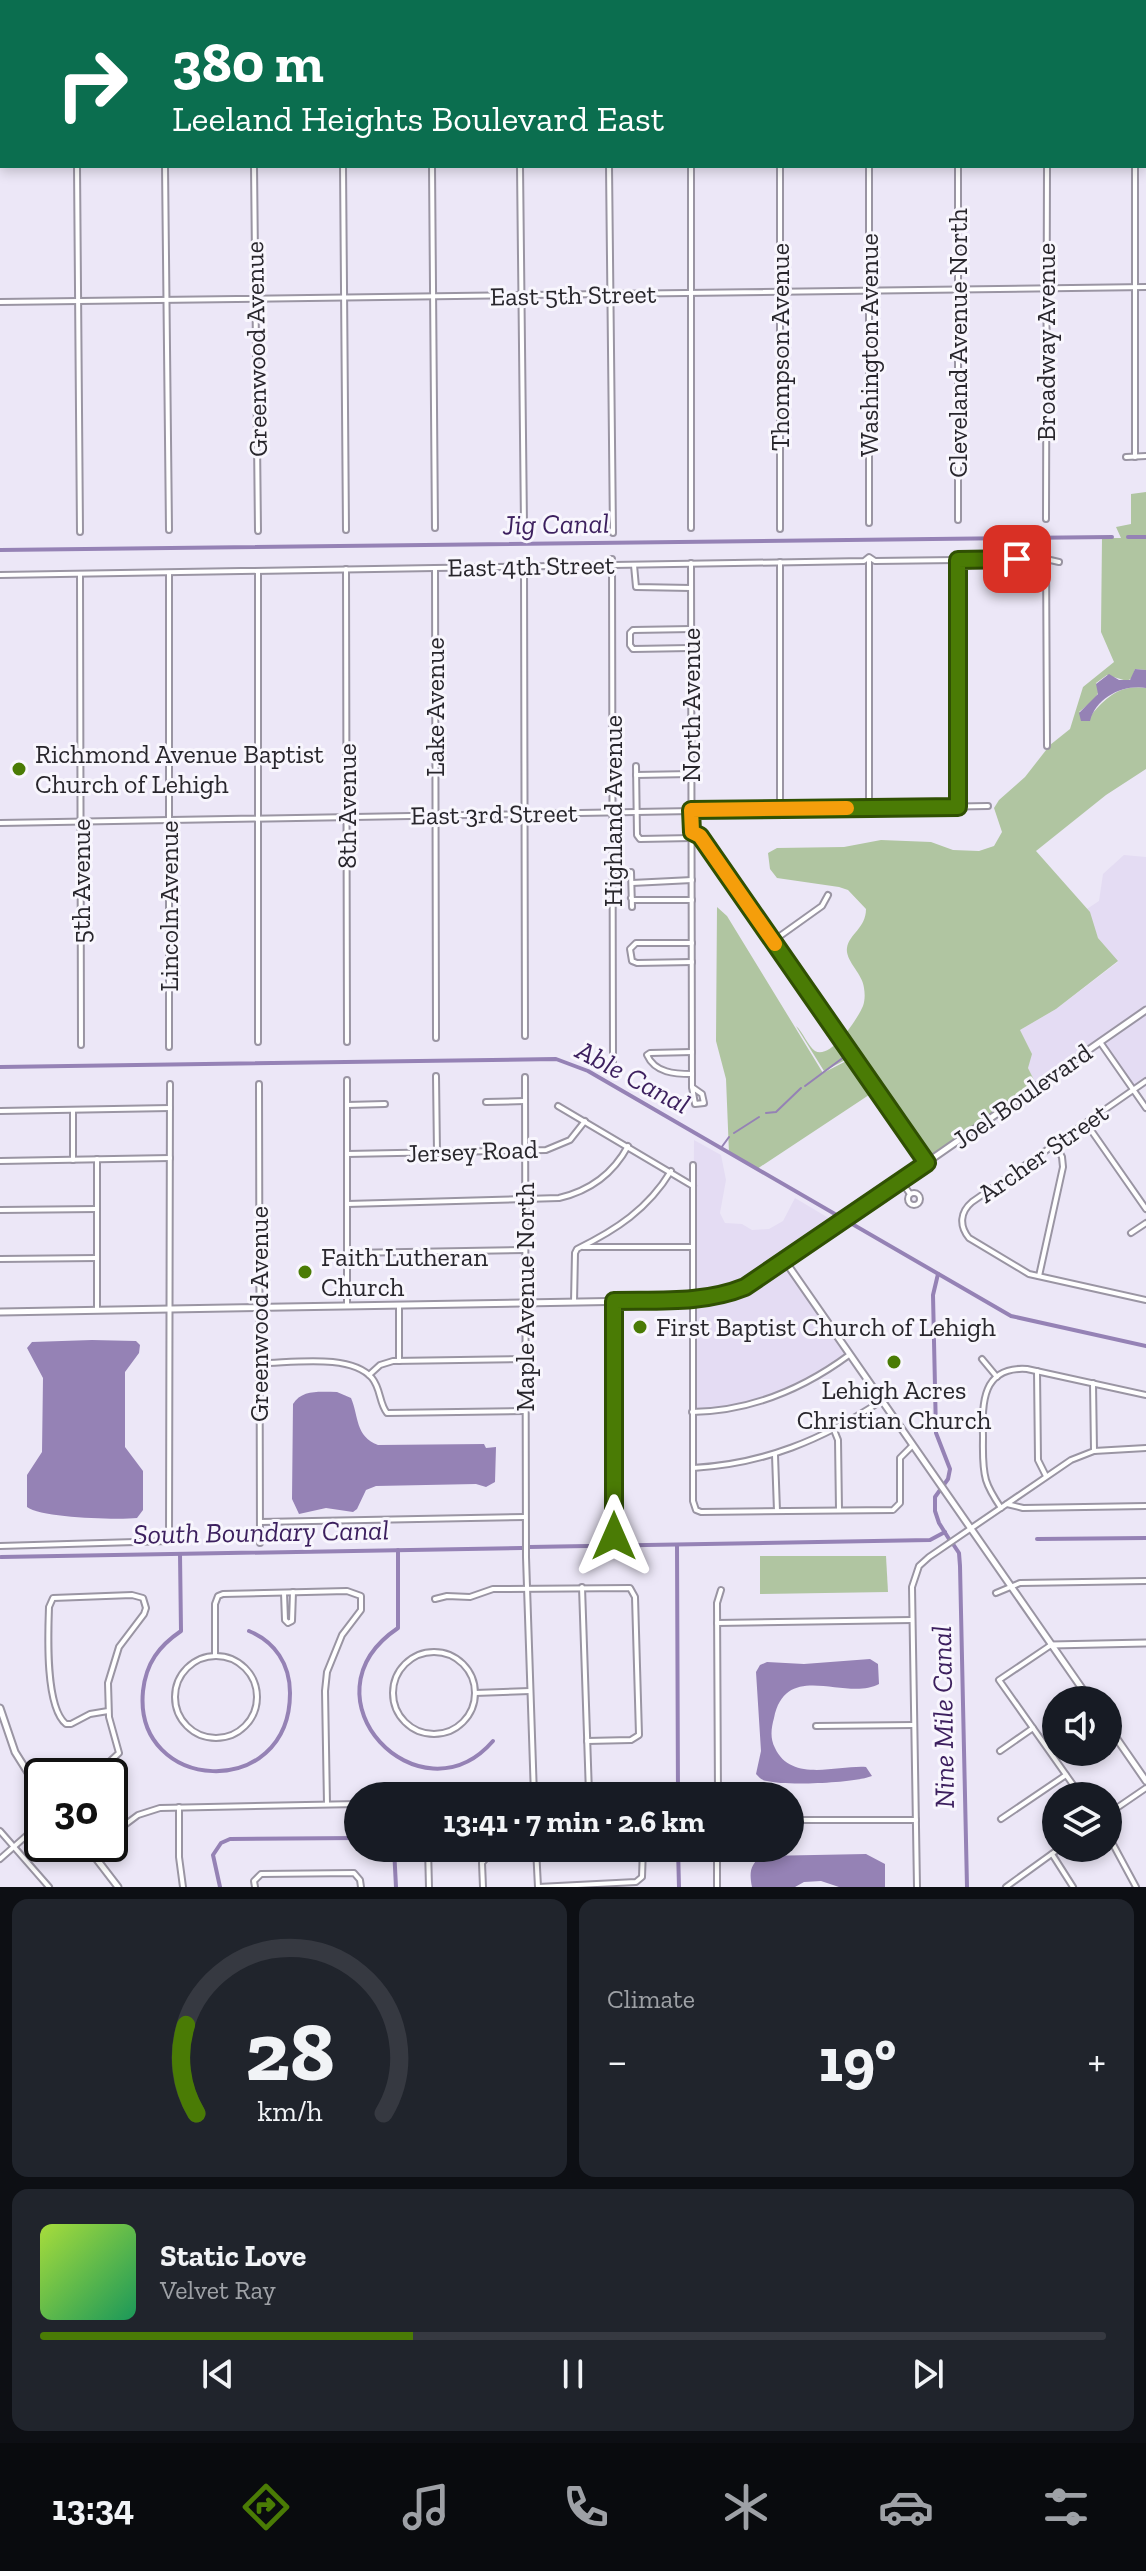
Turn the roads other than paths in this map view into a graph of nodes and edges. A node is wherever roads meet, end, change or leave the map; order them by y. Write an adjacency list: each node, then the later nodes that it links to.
1 (77, 168): 27 (street)
2 (165, 168): 26 (street)
3 (254, 168): 25 (street, Greenwood Avenue)
4 (343, 168): 24 (street)
5 (432, 168): 23 (street)
6 (520, 168): 21 (street)
7 (609, 168): 22 (street)
8 (691, 168): 20 (street)
9 (780, 168): 19 (street, Thompson Avenue)
10 (869, 168): 18 (street, Washington Avenue)
11 (958, 168): 17 (street, Cleveland Avenue North)
12 (1047, 168): 16 (street, Broadway Avenue)
13 (1135, 168): 14 (street)
14 (1135, 287): 15 (street, East 5th Street); 16 (street, East 5th Street); 31 (street)
15 (1146, 287)
16 (1047, 289): 17 (street, East 5th Street); 32 (street, Broadway Avenue)
17 (958, 290): 18 (street, East 5th Street); 33 (street, Cleveland Avenue North)
18 (869, 291): 19 (street, East 5th Street); 34 (street, Washington Avenue)
19 (780, 292): 20 (street, East 5th Street); 38 (street, Thompson Avenue)
20 (691, 294): 22 (street, East 5th Street); 37 (street)
21 (522, 295): 22 (street, East 5th Street); 23 (street, East 5th Street); 35 (street)
22 (610, 295): 43 (street)
23 (433, 297): 24 (street, East 5th Street); 36 (street)
24 (344, 298): 25 (street, East 5th Street); 40 (street)
25 (255, 299): 26 (street, East 5th Street); 41 (street, Greenwood Avenue)
26 (167, 300): 27 (street, East 5th Street); 39 (street)
27 (78, 301): 28 (street, East 5th Street); 42 (street)
28 (0, 302)
29 (1146, 456): 31 (street)
30 (1126, 457): 31 (street)
31 (1135, 457)
32 (1046, 519)
33 (958, 520)
34 (869, 523)
35 (524, 526)
36 (435, 528)
37 (691, 528)
38 (780, 529)
39 (169, 530)
40 (346, 530)
41 (258, 531)
42 (80, 532)
43 (613, 533)
44 (1046, 552): 46 (street)
45 (869, 557): 47 (street, East 4th Street); 49 (street, East 4th Street); 68 (street)
46 (1046, 559): 47 (street, East 4th Street); 50 (street, East 4th Street); 63 (street)
47 (958, 560): 69 (street)
48 (612, 562): 52 (street, East 4th Street); 53 (street, East 4th Street); 73 (street, Highland Avenue)
49 (780, 562): 51 (street, East 4th Street); 70 (street)
50 (1059, 562)
51 (691, 563): 52 (street, East 4th Street); 60 (street, North Avenue)
52 (634, 564): 60 (street)
53 (524, 566): 54 (street, East 4th Street); 74 (street)
54 (435, 568): 55 (street, East 4th Street); 75 (street, Lake Avenue)
55 (346, 569): 56 (street, East 4th Street); 76 (street, 8th Avenue)
56 (258, 571): 57 (street, East 4th Street); 77 (street)
57 (169, 573): 58 (street, East 4th Street); 78 (street, Lincoln Avenue)
58 (80, 574): 59 (street, East 4th Street); 79 (street, 5th Avenue)
59 (0, 575)
60 (691, 588): 61 (street, North Avenue)
61 (692, 629): 62 (street, North Avenue); 62 (street)
62 (692, 648): 65 (street, North Avenue)
63 (1047, 746)
64 (636, 766): 66 (street)
65 (691, 774): 66 (street); 71 (street, North Avenue)
66 (636, 775): 72 (street)
67 (988, 806): 69 (street, East 3rd Street)
68 (869, 807): 69 (street, East 3rd Street); 70 (street, East 3rd Street)
69 (958, 807)
70 (780, 809): 71 (street, East 3rd Street)
71 (691, 810): 72 (street, East 3rd Street); 81 (street, North Avenue)
72 (637, 811): 73 (street, East 3rd Street); 81 (street)
73 (613, 812): 74 (street, East 3rd Street); 103 (street, Highland Avenue)
74 (524, 813): 75 (street, East 3rd Street); 95 (street)
75 (436, 815): 76 (street, East 3rd Street); 96 (street, Lake Avenue)
76 (347, 816): 77 (street, East 3rd Street); 98 (street, 8th Avenue)
77 (258, 818): 78 (street, East 3rd Street); 97 (street)
78 (169, 820): 79 (street, East 3rd Street); 101 (street, Lincoln Avenue)
79 (81, 821): 80 (street, East 3rd Street); 100 (street, 5th Avenue)
80 (0, 823)
81 (692, 835): 83 (street, North Avenue); 89 (street)
82 (631, 872): 84 (street)
83 (692, 880): 84 (street); 87 (street, North Avenue)
84 (632, 883): 86 (street)
85 (828, 895): 89 (street)
86 (631, 898): 87 (street); 88 (street)
87 (692, 900): 90 (street, North Avenue)
88 (632, 907)
89 (773, 941): 133 (street)
90 (692, 943): 91 (street); 92 (street, North Avenue)
91 (631, 959): 92 (street); 93 (street)
92 (692, 962): 102 (street, North Avenue)
93 (632, 968)
94 (1146, 1010): 99 (main road, Joel Boulevard)
95 (525, 1036)
96 (436, 1038)
97 (258, 1042)
98 (347, 1042)
99 (1100, 1042): 112 (street); 133 (main road, Joel Boulevard)
100 (81, 1045)
101 (169, 1047)
102 (692, 1052): 104 (street, North Avenue); 104 (street)
103 (613, 1064)
104 (692, 1074): 111 (street, North Avenue)
105 (436, 1076): 127 (street)
106 (525, 1077): 113 (street, Maple Avenue North)
107 (347, 1080): 116 (street)
108 (1146, 1081): 112 (street, Archer Street)
109 (170, 1084): 118 (street)
110 (259, 1084): 161 (street, Greenwood Avenue)
111 (692, 1087)
112 (1133, 1090): 119 (street); 123 (street, Archer Street)
113 (525, 1101): 114 (street); 126 (street, Maple Avenue North)
114 (486, 1102)
115 (385, 1104): 116 (street)
116 (347, 1105): 128 (street)
117 (558, 1106): 122 (street)
118 (170, 1108): 120 (street); 129 (street)
119 (1146, 1108)
120 (73, 1110): 121 (street); 131 (street)
121 (0, 1111)
122 (585, 1121): 125 (street); 126 (street, Jersey Road)
123 (1086, 1123): 124 (street, Archer Street); 142 (street)
124 (1055, 1144): 153 (street); 153 (street, Archer Street)
125 (628, 1146): 135 (street); 139 (street)
126 (525, 1151): 127 (street, Jersey Road); 139 (street, Maple Avenue North)
127 (437, 1153): 128 (street, Jersey Road)
128 (347, 1154): 140 (street)
129 (170, 1158): 130 (street); 162 (street)
130 (97, 1159): 131 (street); 141 (street)
131 (73, 1160): 132 (street)
132 (0, 1161)
133 (927, 1163): 136 (main road, Joel Boulevard)
134 (693, 1165): 137 (street)
135 (671, 1171): 137 (street); 146 (street)
136 (901, 1181): 138 (street); 152 (main road, Joel Boulevard)
137 (693, 1186): 147 (street)
138 (910, 1194)
139 (525, 1201): 140 (street); 148 (street, Maple Avenue North)
140 (347, 1204): 149 (street)
141 (97, 1209): 143 (street); 150 (street)
142 (1146, 1209)
143 (0, 1210)
144 (1146, 1223): 145 (street)
145 (1131, 1233)
146 (581, 1247): 147 (street); 158 (street)
147 (693, 1247): 154 (street)
148 (525, 1250): 149 (street); 157 (street, Maple Avenue North)
149 (347, 1253): 159 (street)
150 (97, 1258): 151 (street); 163 (street)
151 (0, 1259)
152 (785, 1261): 154 (main road, Joel Boulevard); 165 (main road)
153 (1039, 1276): 155 (street, Archer Street)
154 (693, 1300): 156 (main road, Joel Boulevard); 177 (street)
155 (1146, 1300)
156 (614, 1301): 158 (main road, Joel Boulevard); 193 (street)
157 (525, 1302): 158 (main road, Joel Boulevard); 160 (main road, Joel Boulevard); 166 (street, Maple Avenue North)
158 (574, 1302)
159 (347, 1305): 160 (main road, Joel Boulevard); 161 (main road, Joel Boulevard)
160 (399, 1305): 168 (street)
161 (259, 1307): 162 (main road, Joel Boulevard); 169 (street, Greenwood Avenue)
162 (170, 1309): 163 (main road, Joel Boulevard); 195 (street)
163 (97, 1310): 164 (main road, Joel Boulevard)
164 (0, 1312)
165 (849, 1355): 175 (main road); 177 (street)
166 (525, 1359): 168 (street); 176 (street, Maple Avenue North)
167 (982, 1359): 172 (street)
168 (399, 1361): 171 (street)
169 (259, 1363): 171 (street); 191 (street, Greenwood Avenue)
170 (1037, 1371): 172 (street); 173 (street); 184 (street)
171 (369, 1375): 176 (street)
172 (997, 1377): 187 (street)
173 (1093, 1383): 174 (street); 181 (street)
174 (1146, 1395)
175 (881, 1401): 178 (street); 179 (main road)
176 (525, 1411): 190 (street, Maple Avenue North)
177 (692, 1412): 183 (street)
178 (834, 1430): 182 (street); 188 (street)
179 (912, 1446): 188 (street); 192 (main road)
180 (1146, 1448): 181 (street)
181 (1094, 1451): 184 (street)
182 (775, 1455): 183 (street); 189 (street)
183 (693, 1468): 189 (street)
184 (1046, 1476): 185 (street)
185 (1007, 1504): 186 (street); 187 (street)
186 (1146, 1506)
187 (1001, 1508): 192 (street)
188 (839, 1510): 189 (street)
189 (777, 1511)
190 (525, 1517): 191 (street); 199 (street, Maple Avenue North)
191 (259, 1522): 194 (street, Greenwood Avenue)
192 (970, 1528): 197 (main road); 205 (street)
193 (614, 1536)
194 (260, 1543)
195 (0, 1546)
196 (1146, 1581): 197 (street)
197 (1010, 1585): 203 (street); 208 (main road)
198 (582, 1587): 199 (street); 218 (street); 218 (street)
199 (527, 1588): 204 (street); 211 (street, Maple Avenue North)
200 (721, 1590): 206 (street)
201 (293, 1592): 202 (street); 202 (street); 230 (street)
202 (284, 1593): 209 (street)
203 (996, 1593)
204 (435, 1599)
205 (912, 1620): 206 (street); 215 (street)
206 (717, 1623): 227 (street)
207 (1146, 1643): 208 (main road)
208 (1051, 1645): 210 (main road); 217 (street)
209 (215, 1656): 209 (street)
210 (1080, 1686)
211 (530, 1691): 212 (street); 225 (street, Maple Avenue North)
212 (475, 1693): 212 (street)
213 (0, 1708): 222 (main road)
214 (108, 1711): 214 (street); 221 (street)
215 (914, 1725): 216 (street); 236 (street)
216 (816, 1726)
217 (1033, 1728): 220 (street); 223 (street)
218 (587, 1741): 226 (street)
219 (1122, 1746): 224 (main road)
220 (1000, 1751)
221 (114, 1758)
222 (24, 1766)
223 (1066, 1775): 228 (street); 234 (street)
224 (1146, 1781)
225 (533, 1782)
226 (589, 1782)
227 (718, 1782)
228 (1071, 1782)
229 (1146, 1788): 232 (street)
230 (327, 1804): 231 (street); 233 (street)
231 (344, 1804)
232 (1122, 1804)
233 (179, 1807): 237 (street); 253 (street)
234 (1001, 1819)
235 (804, 1820): 236 (street)
236 (916, 1820): 260 (street)
237 (128, 1823)
238 (0, 1831): 240 (street)
239 (24, 1838): 240 (street)
240 (13, 1847): 241 (street); 251 (street)
241 (0, 1859)
242 (1042, 1861): 261 (street)
243 (1122, 1861): 263 (street)
244 (99, 1862): 252 (main road)
245 (428, 1862): 256 (street)
246 (483, 1862): 257 (street)
247 (537, 1862): 258 (street)
248 (643, 1862): 258 (street)
249 (717, 1862): 259 (street)
250 (1057, 1862): 262 (street)
251 (49, 1887)
252 (118, 1887)
253 (183, 1887)
254 (255, 1887): 255 (street)
255 (361, 1887)
256 (429, 1887)
257 (483, 1887)
258 (538, 1887)
259 (717, 1887)
260 (917, 1887)
261 (1006, 1887)
262 (1073, 1887)
263 (1136, 1887)

